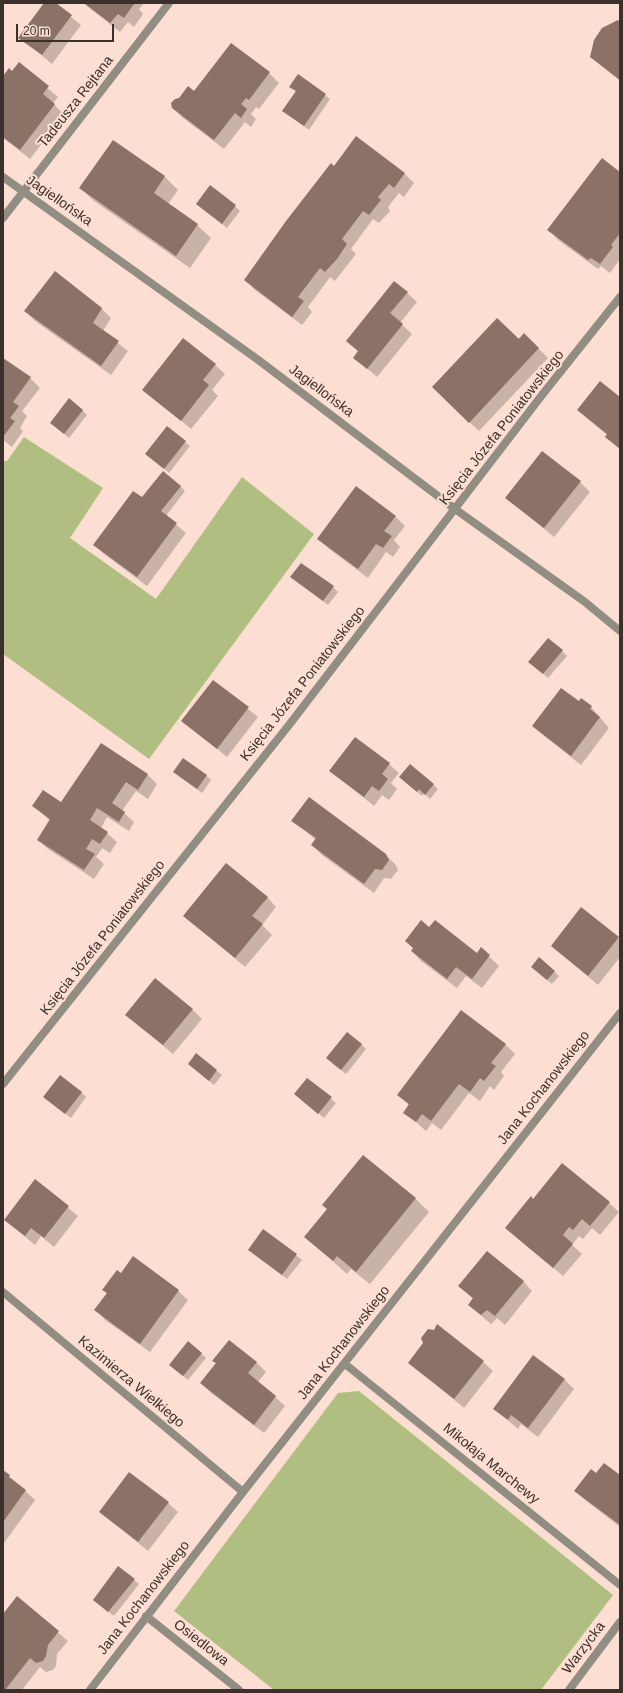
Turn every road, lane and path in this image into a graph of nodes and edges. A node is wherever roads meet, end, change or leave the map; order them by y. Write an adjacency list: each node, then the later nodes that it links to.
1 (169, 3): 3 (street, Tadeusza Rejtana)
2 (3, 177): 3 (street, Jagiellońska)
3 (23, 192): 4 (street, Tadeusza Rejtana); 6 (street, Jagiellońska)
4 (3, 218)
5 (620, 297): 6 (street, Księcia Józefa Poniatowskiego)
6 (455, 509): 7 (street, Jagiellońska); 9 (street, Księcia Józefa Poniatowskiego)
7 (620, 631)
8 (620, 1013): 11 (street, Jana Kochanowskiego)
9 (3, 1084)
10 (3, 1292): 12 (street, Kazimierza Wielkiego)
11 (345, 1364): 12 (street, Jana Kochanowskiego); 13 (street, Mikołaja Marchewy)
12 (243, 1492): 14 (street, Jana Kochanowskiego)
13 (620, 1586)
14 (146, 1616): 16 (street, Jana Kochanowskiego); 17 (street, Osiedlowa)
15 (620, 1622): 18 (street, Warzycka)
16 (90, 1690)
17 (239, 1690)
18 (569, 1690)

